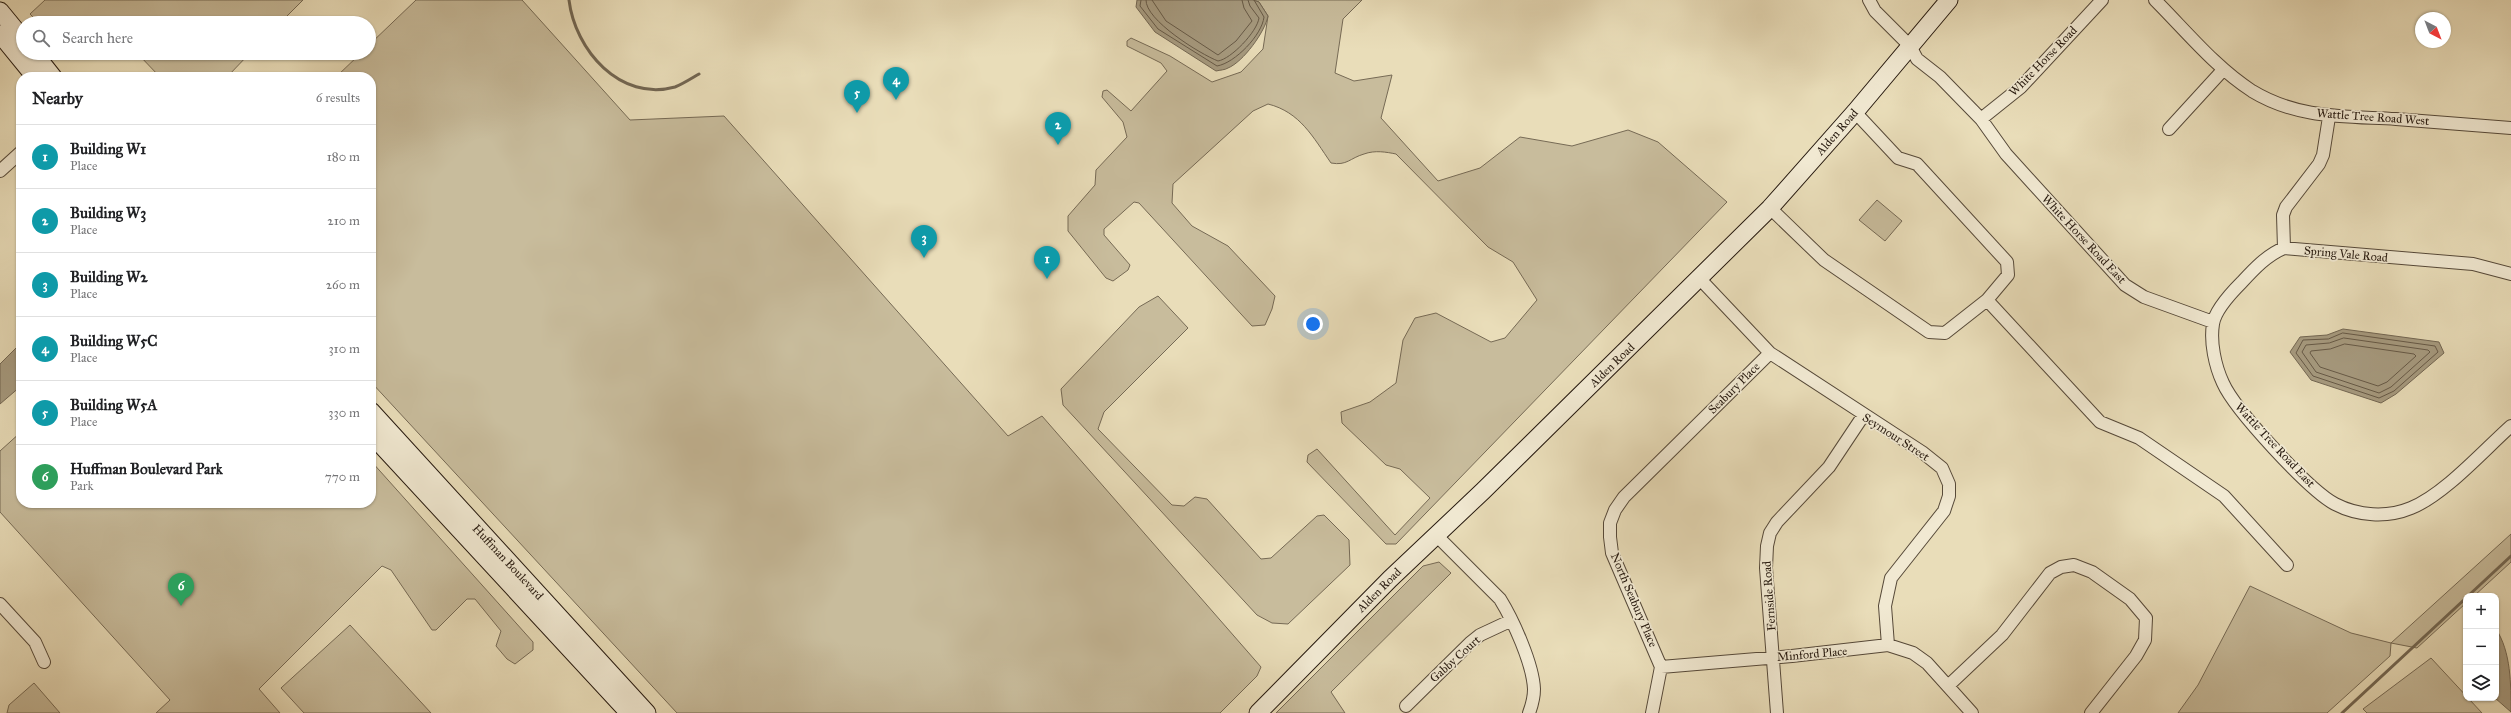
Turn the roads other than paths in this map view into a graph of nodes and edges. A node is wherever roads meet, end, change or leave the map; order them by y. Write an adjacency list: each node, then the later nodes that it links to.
1 (1869, 0): 8 (street, White Horse Road East)
2 (1948, 0): 8 (street, Alden Road)
3 (2102, 0): 17 (street, White Horse Road)
4 (2155, 0): 12 (street, Wattle Tree Road West)
5 (0, 11): 6 (street)
6 (16, 30)
7 (0, 34): 9 (street)
8 (1910, 46): 15 (street, Alden Road); 17 (street, White Horse Road East)
9 (16, 54)
10 (21, 60): 13 (street)
11 (40, 60): 14 (street)
12 (2223, 70): 16 (street, Wattle Tree Road West); 19 (street)
13 (31, 72)
14 (49, 72)
15 (1855, 112): 22 (street, Alden Road); 26 (street)
16 (2329, 117): 18 (street, Wattle Tree Road West); 23 (street)
17 (1981, 120): 27 (street, White Horse Road East)
18 (2511, 128)
19 (2169, 129)
20 (16, 157): 21 (street)
21 (0, 171)
22 (1770, 208): 25 (street, Alden Road); 26 (street)
23 (2284, 248): 24 (street, Spring Vale Road); 27 (street)
24 (2511, 274)
25 (1700, 279): 28 (street, Seymour Street); 34 (street, Alden Road)
26 (1987, 300): 35 (street)
27 (2213, 322): 32 (street, Wattle Tree Road East)
28 (1770, 353): 30 (street, Seymour Street); 31 (street, Seabury Place)
29 (376, 416): 45 (street, Huffman Boulevard)
30 (1863, 416): 38 (street, Seymour Street); 39 (street, Fernside Road)
31 (1698, 424): 41 (street, North Seabury Place)
32 (2511, 426)
33 (376, 439): 44 (street, Huffman Boulevard)
34 (1436, 535): 37 (street); 46 (street, Alden Road)
35 (2286, 565)
36 (3, 612): 40 (street)
37 (1510, 621): 43 (street, Gabby Court); 47 (street)
38 (1888, 646): 39 (street, Minford Place); 42 (street, Minford Place)
39 (1774, 658): 41 (street, Minford Place); 49 (street, Fernside Road)
40 (44, 662)
41 (1661, 667): 48 (street)
42 (1949, 685): 50 (street, Minford Place); 51 (street)
43 (1406, 706)
44 (629, 713)
45 (647, 713)
46 (1258, 713)
47 (1529, 713)
48 (1652, 713)
49 (1777, 713)
50 (1972, 713)
51 (2091, 713)

